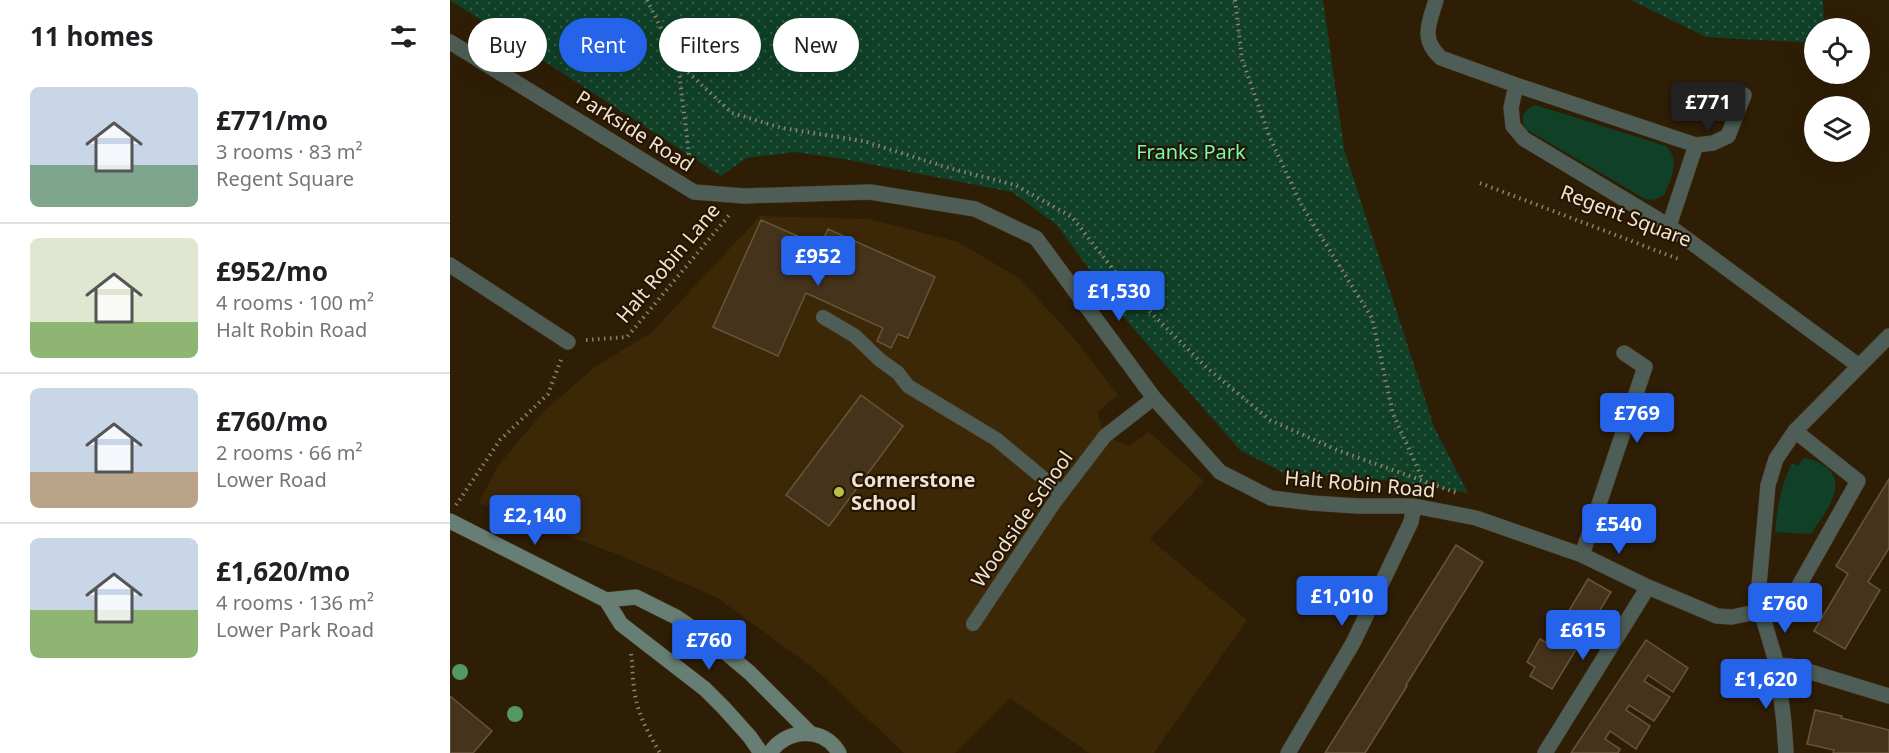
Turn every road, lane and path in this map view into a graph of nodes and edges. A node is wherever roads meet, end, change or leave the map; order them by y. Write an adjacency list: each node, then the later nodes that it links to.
1 (1235, 0): 21 (path)
2 (1436, 0): 5 (street)
3 (450, 42): 9 (street, Parkside Road)
4 (679, 72): 9 (path)
5 (1516, 86): 7 (street); 11 (street, Regent Square)
6 (1744, 95): 7 (street)
7 (1696, 145): 11 (street, Regent Square)
8 (1480, 183): 12 (path, Regent Square)
9 (694, 192): 10 (street, Parkside Road)
10 (744, 196): 16 (path, Halt Robin Lane); 19 (street, Halt Robin Road)
11 (1669, 226): 18 (street, Regent Square)
12 (1691, 264)
13 (450, 265): 16 (street)
14 (824, 318): 22 (lane)
15 (1889, 336): 18 (street)
16 (568, 342): 24 (path)
17 (1624, 353): 26 (street)
18 (1860, 366): 20 (street)
19 (1154, 398): 22 (lane, Woodside School); 23 (street, Halt Robin Road)
20 (1795, 431): 28 (street); 30 (street)
21 (1423, 480)
22 (1061, 493): 31 (lane, Woodside School)
23 (1414, 506): 26 (street, Halt Robin Road); 40 (street)
24 (450, 513)
25 (450, 521): 29 (main road)
26 (1582, 555): 27 (street, Halt Robin Road)
27 (1648, 587): 30 (street, Halt Robin Road); 41 (street)
28 (1796, 591)
29 (606, 600): 35 (main road); 37 (main road)
30 (1761, 611): 33 (street)
31 (973, 624)
32 (632, 661): 36 (path)
33 (1777, 665): 34 (street); 42 (street)
34 (1889, 696)
35 (810, 733): 38 (main road); 39 (main road)
36 (660, 753)
37 (761, 753)
38 (770, 753)
39 (839, 753)
40 (1288, 753)
41 (1545, 753)
42 (1786, 753)

